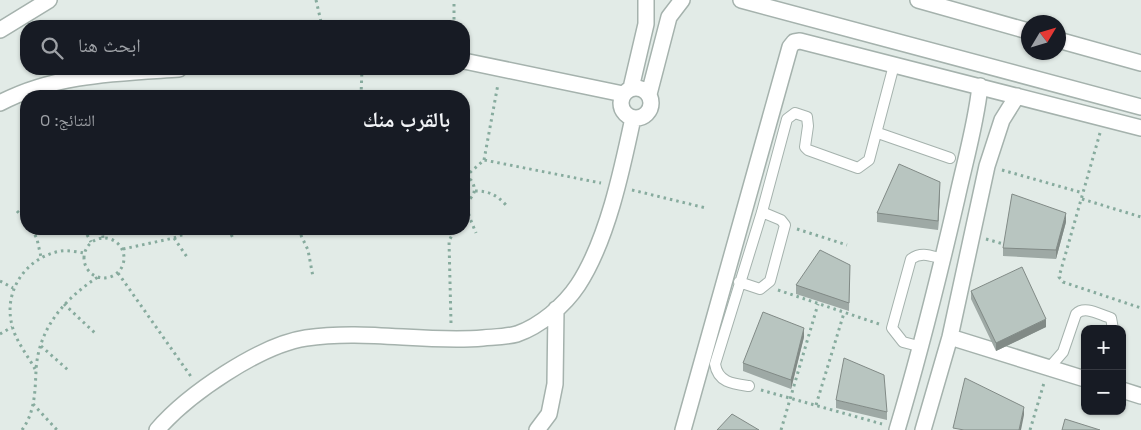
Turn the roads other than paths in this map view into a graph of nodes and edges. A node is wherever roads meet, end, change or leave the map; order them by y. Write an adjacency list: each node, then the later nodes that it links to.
1 (49, 0): 6 (street)
2 (646, 0): 15 (street)
3 (682, 0): 17 (street)
4 (741, 0): 20 (street)
5 (918, 0): 7 (street)
6 (0, 30)
7 (1021, 30)
8 (1066, 42): 10 (street)
9 (470, 62): 15 (street)
10 (1141, 63)
11 (894, 65): 13 (street); 23 (lane); 40 (street)
12 (99, 75): 14 (street)
13 (980, 86): 18 (street); 26 (street)
14 (29, 90)
15 (627, 91): 17 (street); 21 (street)
16 (20, 93): 19 (street)
17 (649, 94): 21 (street)
18 (1017, 96): 22 (street); 30 (street)
19 (0, 103)
20 (1141, 107)
21 (633, 118): 28 (street)
22 (1141, 128)
23 (878, 133): 24 (lane); 25 (lane)
24 (950, 158)
25 (762, 212): 27 (lane); 27 (lane)
26 (943, 259): 31 (street); 31 (lane)
27 (739, 282): 34 (lane)
28 (556, 309): 38 (street); 39 (street)
29 (1112, 325): 32 (lane)
30 (950, 337): 32 (street); 41 (street)
31 (922, 347): 37 (street)
32 (1049, 368): 33 (street)
33 (1081, 378)
34 (749, 386)
35 (1126, 391): 36 (street)
36 (1141, 396)
37 (897, 429)
38 (158, 430)
39 (537, 430)
40 (683, 430)
41 (923, 430)

